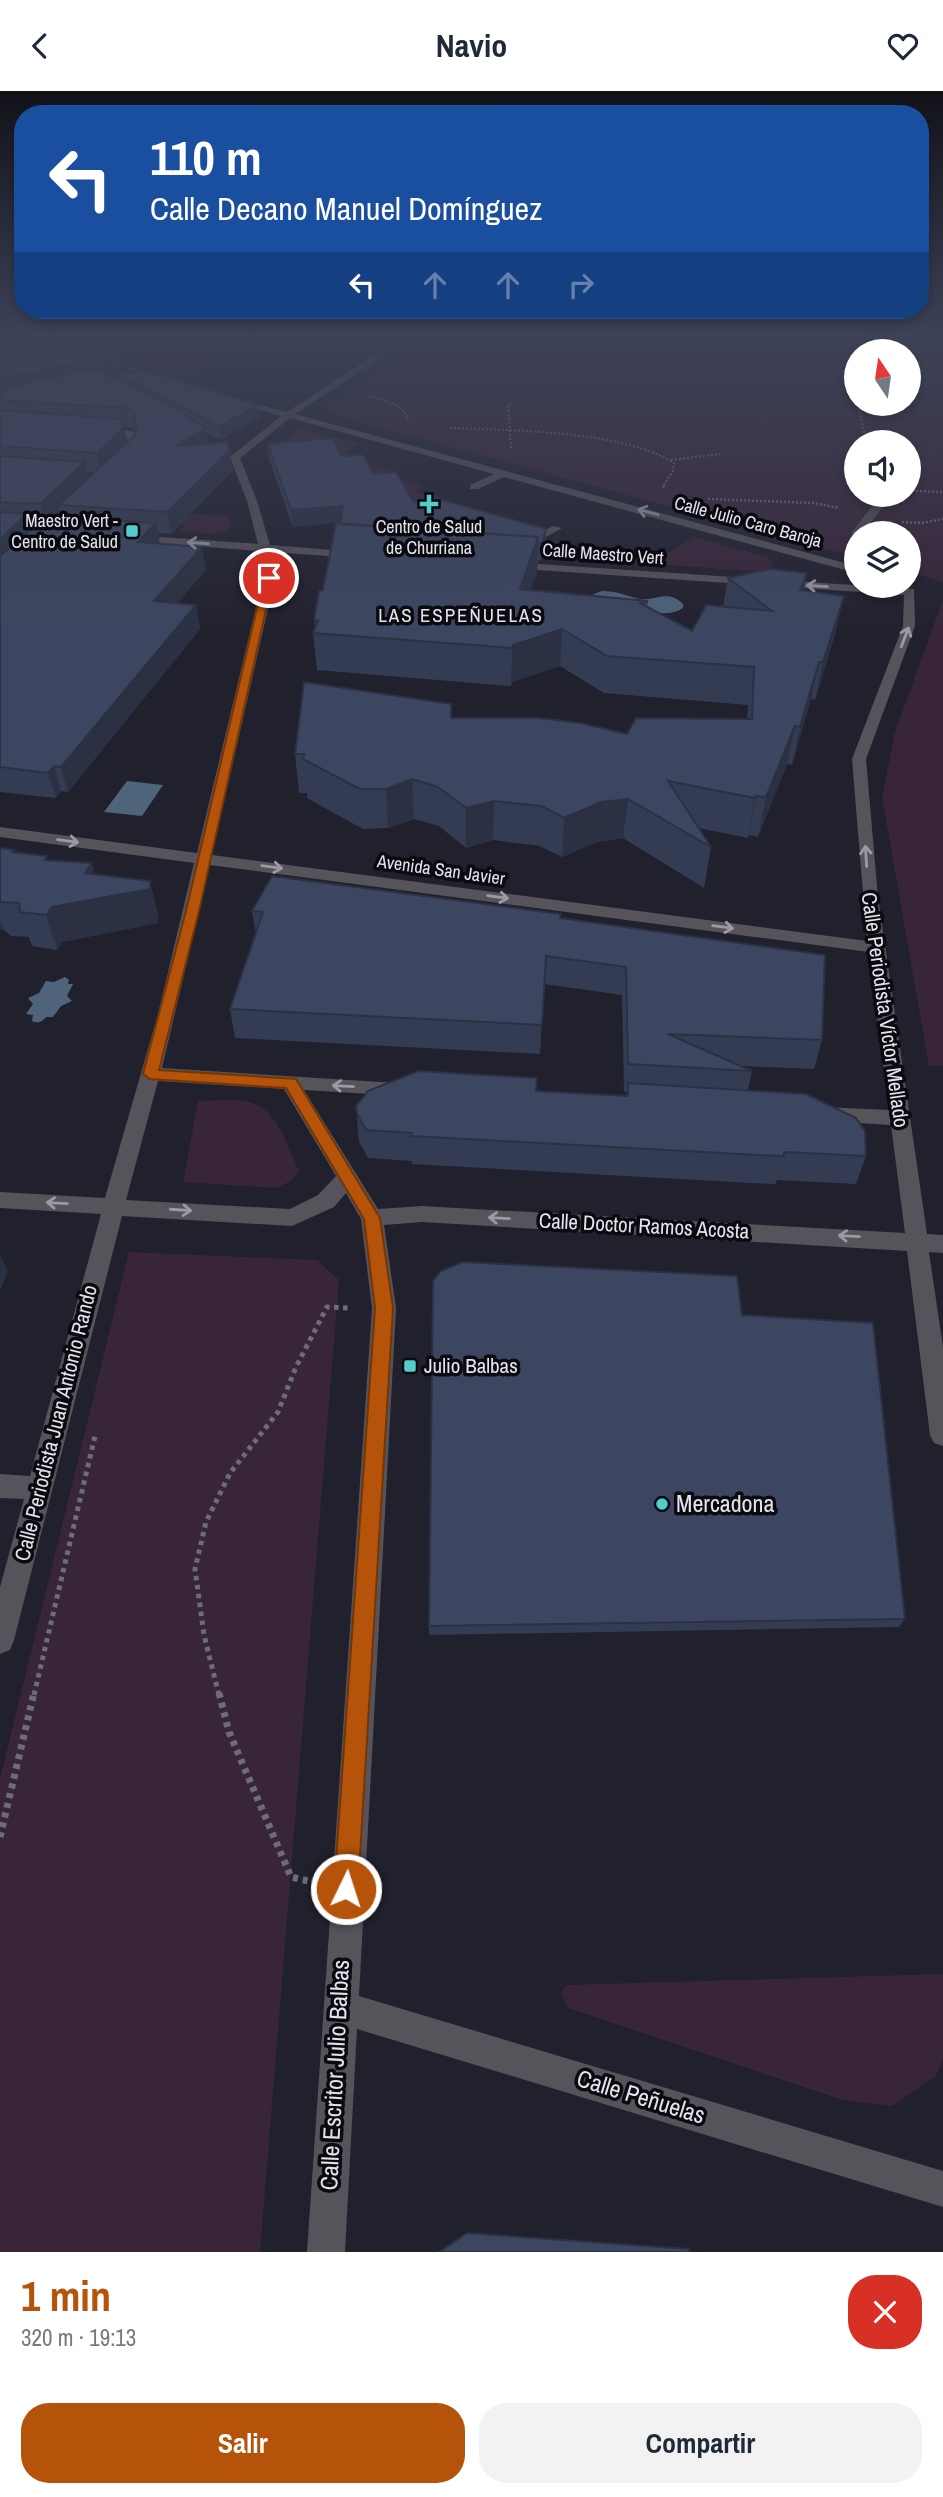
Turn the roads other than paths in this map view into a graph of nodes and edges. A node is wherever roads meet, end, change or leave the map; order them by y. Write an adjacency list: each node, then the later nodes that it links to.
1 (131, 436): 6 (street)
2 (263, 436): 5 (street)
3 (367, 436): 7 (street, Calle Julio Caro Baroja)
4 (224, 449): 5 (street)
5 (236, 457): 15 (street, Calle Periodista Juan Antonio Rando)
6 (113, 471)
7 (502, 472): 8 (street); 17 (street, Calle Julio Caro Baroja, one-way to 7)
8 (474, 487)
9 (877, 507): 10 (street)
10 (866, 521)
11 (557, 528): 13 (street)
12 (116, 537): 15 (street, one-way to 12)
13 (535, 539)
14 (844, 548): 17 (street)
15 (266, 549): 16 (street); 23 (street, Calle Periodista Juan Antonio Rando)
16 (374, 556)
17 (830, 563): 19 (street, Calle Julio Caro Baroja)
18 (498, 564): 20 (street, Calle Maestro Vert, one-way to 18)
19 (844, 567)
20 (844, 585)
21 (906, 598): 24 (street, Calle Periodista Víctor Mellado, one-way to 21)
22 (0, 832): 23 (street, Avenida San Javier, one-way to 23)
23 (205, 858): 24 (street, Avenida San Javier, one-way to 24); 25 (street, Calle Periodista Juan Antonio Rando)
24 (877, 948): 29 (street, Calle Periodista Víctor Mellado)
25 (150, 1074): 26 (street); 32 (street, Calle Periodista Juan Antonio Rando)
26 (290, 1083): 27 (street, one-way to 26); 30 (street, Calle Escritor Julio Balbas)
27 (423, 1090)
28 (797, 1112): 29 (street)
29 (900, 1118): 34 (street, Calle Periodista Víctor Mellado)
30 (346, 1178): 32 (street, one-way to 30); 33 (street, Calle Escritor Julio Balbas)
31 (0, 1200): 32 (street, one-way to 31)
32 (113, 1205): 38 (street, Calle Periodista Juan Antonio Rando)
33 (372, 1218): 34 (street, Calle Doctor Ramos Acosta, one-way to 33); 40 (street, Calle Escritor Julio Balbas)
34 (917, 1241): 35 (street, Calle Doctor Ramos Acosta); 36 (street, Calle Periodista Víctor Mellado)
35 (943, 1244)
36 (943, 1435)
37 (0, 1486): 38 (street)
38 (38, 1488): 39 (street, Calle Periodista Juan Antonio Rando)
39 (0, 1640)
40 (339, 2007): 41 (street, Calle Peñuelas); 42 (street, Calle Escritor Julio Balbas)
41 (943, 2189)
42 (326, 2252)

